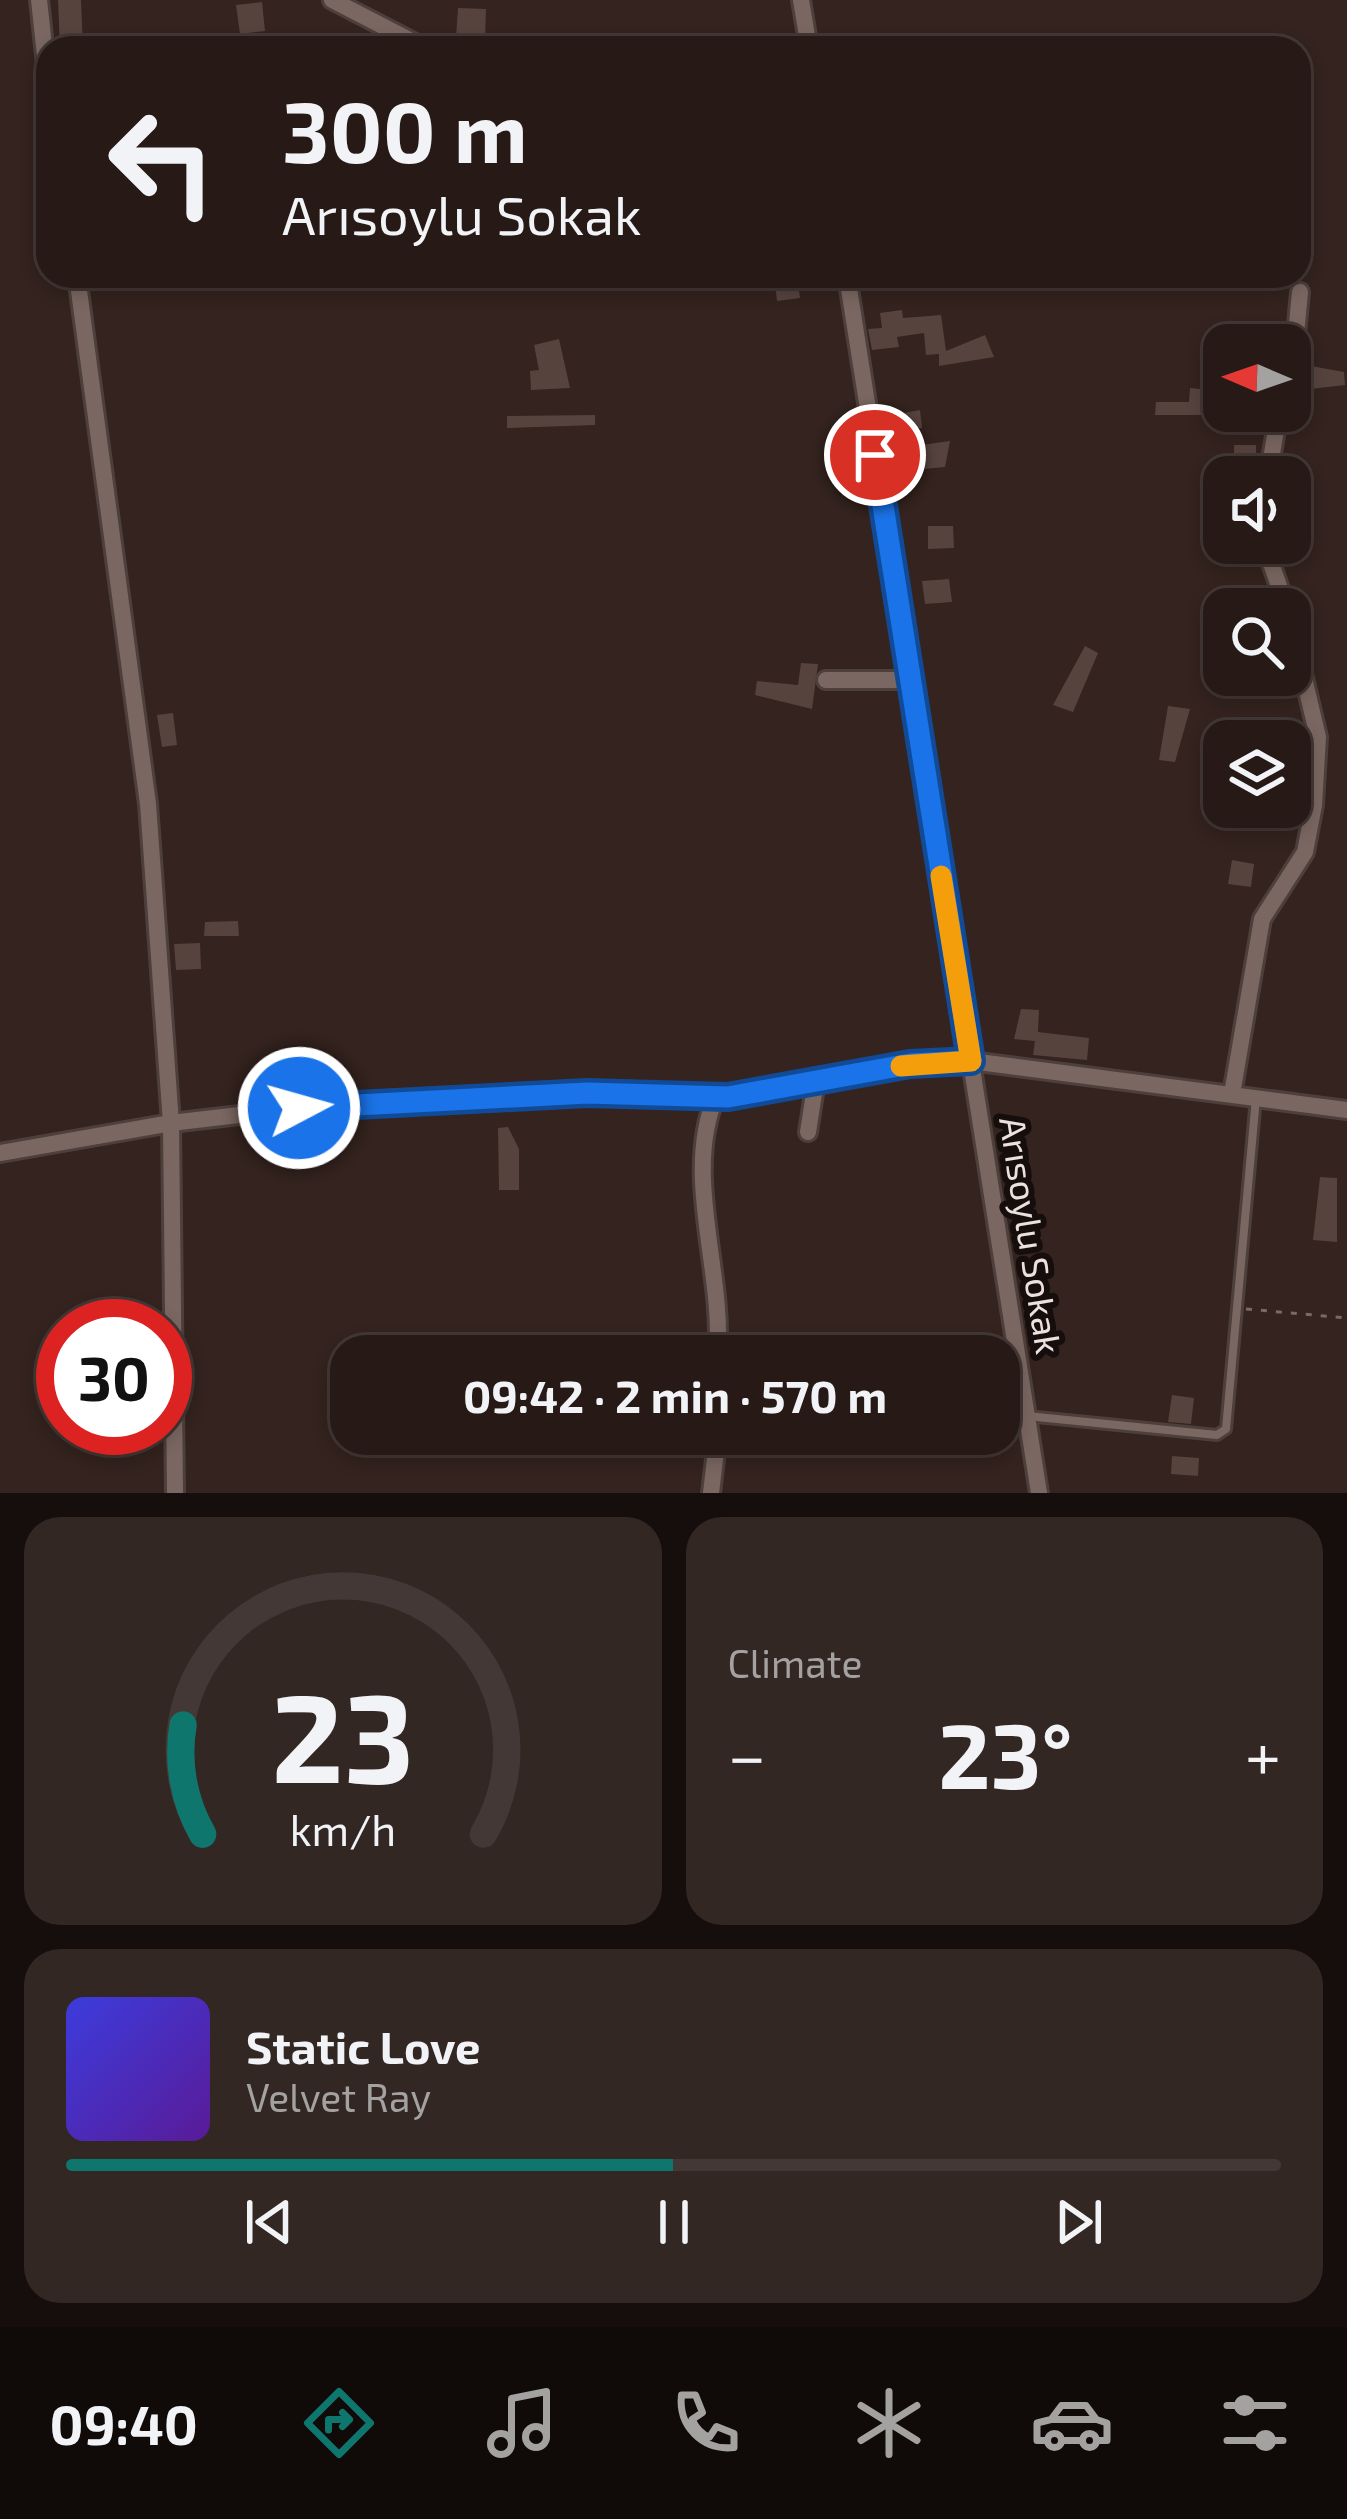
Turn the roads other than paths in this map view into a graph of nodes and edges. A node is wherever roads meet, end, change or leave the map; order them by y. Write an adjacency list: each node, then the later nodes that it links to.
1 (40, 0): 4 (street)
2 (332, 0): 5 (street)
3 (801, 0): 6 (street)
4 (44, 36)
5 (402, 36)
6 (807, 36)
7 (78, 288): 20 (street)
8 (849, 288): 12 (street, Arısoylu Sokak)
9 (1300, 292): 10 (street)
10 (1297, 324)
11 (826, 680): 12 (street)
12 (910, 680): 14 (street, Arısoylu Sokak)
13 (1308, 696): 16 (street)
14 (971, 1061): 15 (street); 16 (street); 24 (street, Arısoylu Sokak)
15 (816, 1082): 17 (street); 21 (street)
16 (1232, 1094): 18 (street)
17 (716, 1096): 20 (street); 23 (street)
18 (1256, 1097): 19 (street); 24 (lane)
19 (1347, 1110)
20 (172, 1123): 22 (street); 26 (street)
21 (808, 1132)
22 (0, 1154)
23 (719, 1335)
24 (1027, 1416): 28 (street, Arısoylu Sokak)
25 (715, 1455): 27 (street)
26 (175, 1493)
27 (710, 1493)
28 (1039, 1493)

